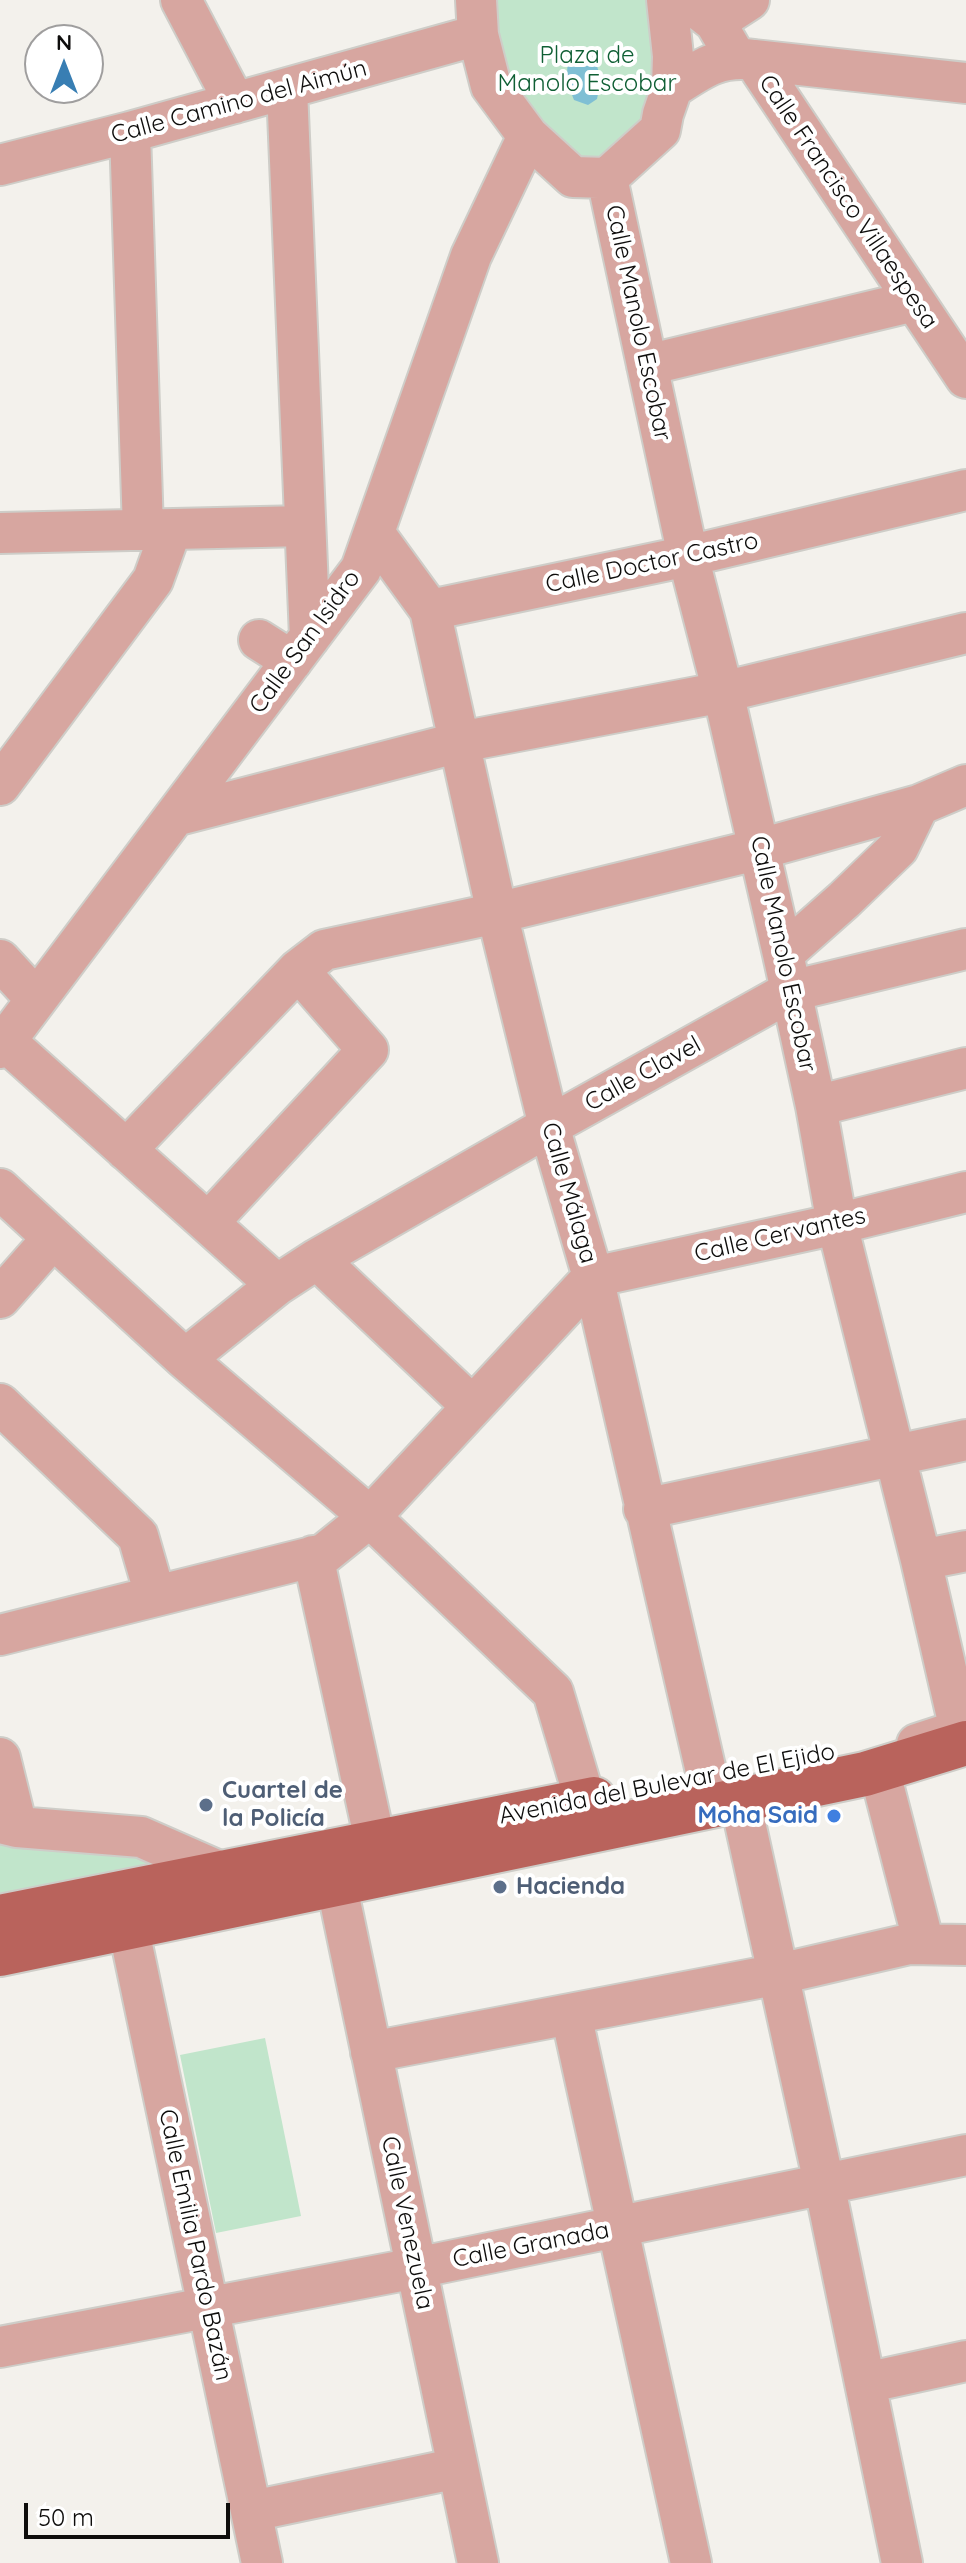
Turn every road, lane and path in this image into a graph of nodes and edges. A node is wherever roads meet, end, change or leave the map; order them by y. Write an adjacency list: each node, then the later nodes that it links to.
1 (181, 0): 10 (street)
2 (667, 0): 8 (street)
3 (749, 0): 4 (street)
4 (701, 11): 6 (street)
5 (477, 18): 9 (street, Calle Camino del Aimún); 12 (street)
6 (745, 59): 7 (street); 8 (street, Calle Francisco Villaespesa); 15 (street, Calle Francisco Villaespesa)
7 (966, 83)
8 (672, 88): 14 (street)
9 (287, 89): 10 (street, Calle Camino del Aimún); 19 (street)
10 (235, 103): 11 (street, Calle Camino del Aimún)
11 (147, 115): 13 (street, Calle Camino del Aimún); 20 (street)
12 (528, 136): 14 (street); 22 (street, Calle San Isidro)
13 (0, 165)
14 (607, 178): 16 (street, Calle Manolo Escobar)
15 (914, 301): 16 (street); 17 (street, Calle Francisco Villaespesa)
16 (647, 365): 23 (street, Calle Manolo Escobar)
17 (966, 378)
18 (966, 490): 23 (street, Calle Doctor Castro)
19 (304, 526): 20 (street); 27 (street)
20 (157, 530): 21 (street); 30 (street)
21 (0, 533)
22 (374, 533): 24 (street); 27 (street, Calle San Isidro)
23 (688, 556): 24 (street, Calle Doctor Castro); 28 (street, Calle Manolo Escobar)
24 (430, 610): 29 (street, Calle Málaga)
25 (966, 633): 28 (street)
26 (259, 640): 27 (street)
27 (301, 649): 33 (street, Calle San Isidro)
28 (723, 692): 29 (street); 34 (street, Calle Manolo Escobar)
29 (460, 742): 33 (street); 35 (street, Calle Málaga)
30 (0, 785)
31 (966, 785): 32 (street)
32 (919, 805): 34 (street); 39 (street)
33 (175, 816): 40 (street, Calle San Isidro)
34 (760, 849): 35 (street); 39 (street, Calle Manolo Escobar)
35 (497, 913): 38 (street); 44 (street, Calle Málaga)
36 (966, 949): 39 (street, Calle Clavel)
37 (0, 960): 40 (street)
38 (298, 970): 45 (street); 48 (street)
39 (787, 973): 43 (street, Calle Manolo Escobar); 44 (street, Calle Clavel)
40 (36, 999): 41 (street, Calle San Isidro)
41 (3, 1044): 45 (street)
42 (966, 1068): 43 (street)
43 (816, 1106): 49 (street, Calle Manolo Escobar)
44 (549, 1126): 51 (street, Calle Clavel); 52 (street, Calle Málaga)
45 (126, 1150): 48 (street)
46 (0, 1189): 50 (street)
47 (966, 1192): 49 (street, Calle Cervantes)
48 (208, 1223): 53 (street)
49 (837, 1224): 52 (street, Calle Cervantes); 59 (street, Calle Manolo Escobar)
50 (53, 1238): 54 (street); 55 (street)
51 (317, 1259): 53 (street, Calle Clavel); 57 (street)
52 (593, 1277): 57 (street); 60 (street, Calle Málaga)
53 (277, 1285): 55 (street, Calle Clavel)
54 (0, 1298)
55 (185, 1359): 61 (street)
56 (0, 1404): 65 (street)
57 (472, 1406): 61 (street)
58 (966, 1440): 59 (street)
59 (893, 1455): 60 (street); 64 (street, Calle Manolo Escobar)
60 (644, 1509): 71 (street, Calle Málaga)
61 (370, 1517): 63 (street); 72 (street)
62 (966, 1551): 64 (street)
63 (313, 1556): 65 (street); 74 (street)
64 (921, 1560): 67 (street, Calle Manolo Escobar)
65 (155, 1595): 66 (street)
66 (0, 1635)
67 (964, 1734): 69 (main road, Avenida del Bulevar de El Ejido); 70 (street, Avenida del Bulevar de El Ejido); 71 (main road, Avenida del Bulevar de El Ejido)
68 (0, 1758): 73 (street)
69 (879, 1769): 70 (main road, Avenida del Bulevar de El Ejido); 79 (street)
70 (825, 1782): 71 (main road, Avenida del Bulevar de El Ejido)
71 (724, 1788): 72 (main road, Avenida del Bulevar de El Ejido); 74 (main road, Avenida del Bulevar de El Ejido); 82 (street, Calle Málaga)
72 (585, 1800): 74 (main road, Avenida del Bulevar de El Ejido)
73 (8, 1825): 75 (street)
74 (378, 1857): 75 (main road, Avenida del Bulevar de El Ejido); 76 (main road, Avenida del Bulevar de El Ejido)
75 (223, 1873): 77 (main road, Avenida del Bulevar de El Ejido)
76 (336, 1882): 78 (main road, Avenida del Bulevar de El Ejido); 84 (street, Calle Venezuela)
77 (0, 1917)
78 (128, 1926): 81 (main road, Avenida del Bulevar de El Ejido); 89 (street, Calle Emilia Pardo Bazán)
79 (924, 1944): 80 (street); 82 (street)
80 (966, 1945)
81 (0, 1954)
82 (779, 1974): 83 (street); 86 (street, Calle Málaga)
83 (571, 2014): 84 (street); 87 (street)
84 (371, 2052): 88 (street, Calle Venezuela)
85 (966, 2155): 86 (street, Calle Granada)
86 (824, 2183): 87 (street, Calle Granada); 92 (street, Calle Málaga)
87 (619, 2228): 88 (street, Calle Granada); 97 (street)
88 (416, 2268): 89 (street, Calle Granada); 93 (street, Calle Venezuela)
89 (208, 2306): 90 (street, Calle Granada); 94 (street, Calle Emilia Pardo Bazán)
90 (0, 2347)
91 (966, 2361): 92 (street)
92 (865, 2383): 98 (street, Calle Málaga)
93 (458, 2468): 94 (street); 96 (street, Calle Venezuela)
94 (252, 2511): 95 (street, Calle Emilia Pardo Bazán)
95 (262, 2563)
96 (478, 2563)
97 (691, 2563)
98 (902, 2563)

